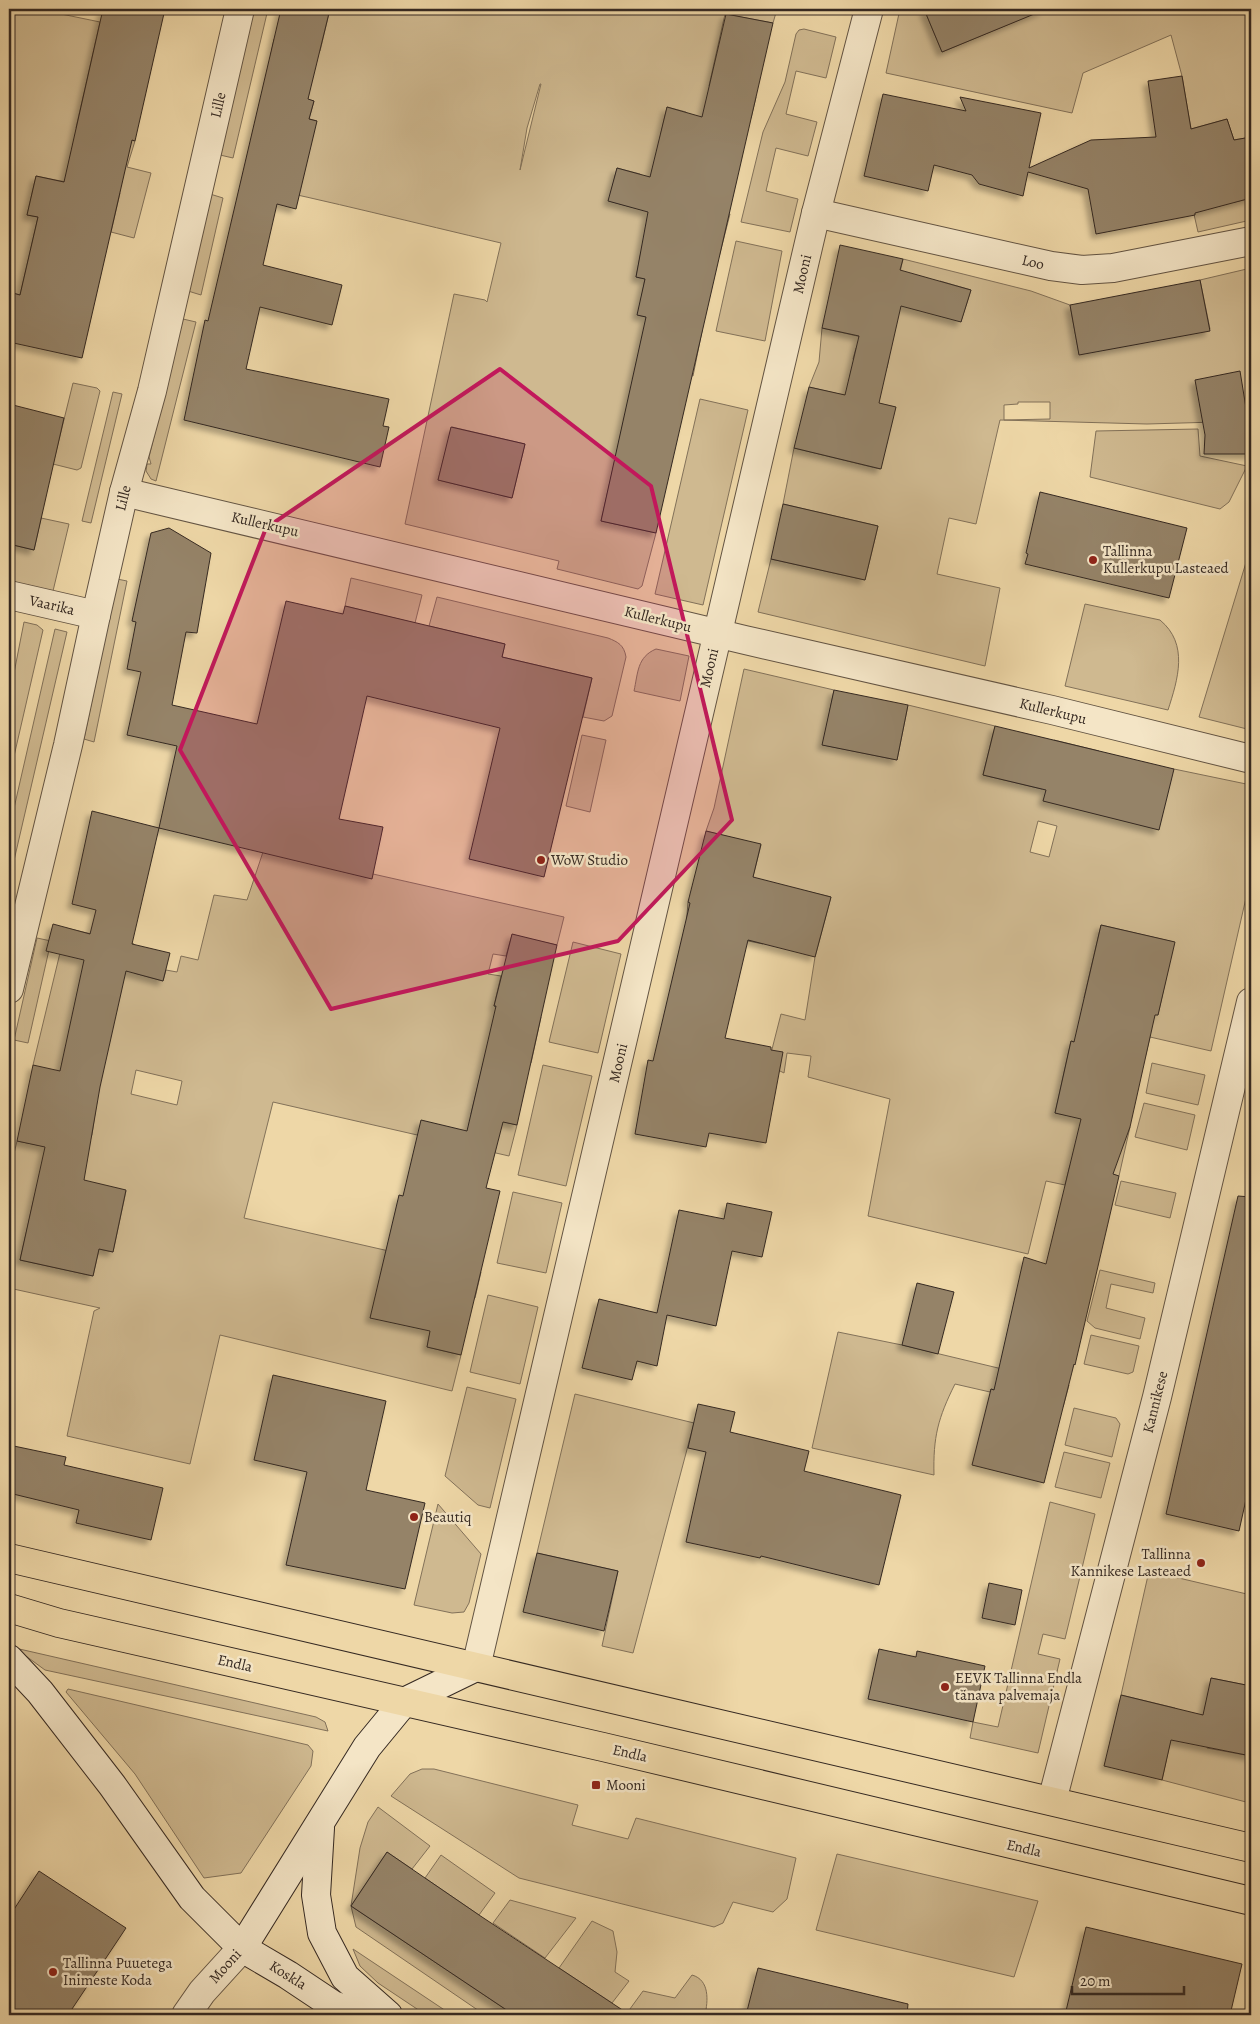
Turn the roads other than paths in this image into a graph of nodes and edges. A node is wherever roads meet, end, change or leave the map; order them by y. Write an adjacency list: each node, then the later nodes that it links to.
1 (240, 9): 5 (street, Lille)
2 (869, 9): 3 (street, Mooni)
3 (816, 214): 4 (street, Loo); 8 (street, Mooni)
4 (1251, 241)
5 (124, 492): 7 (street, Lille); 8 (street, Kullerkupu)
6 (9, 594): 7 (street, Vaarika)
7 (96, 615): 10 (street, Lille)
8 (718, 633): 9 (street, Kullerkupu); 15 (street, Mooni)
9 (1251, 759)
10 (9, 988)
11 (1251, 1002): 17 (street, Kannikese)
12 (9, 1558): 15 (main road)
13 (9, 1608): 16 (main road, Endla)
14 (9, 1659): 21 (street, Koskla)
15 (476, 1667): 16 (street, Mooni); 17 (main road)
16 (404, 1702): 18 (street, Mooni); 20 (main road, Endla)
17 (1052, 1801): 19 (main road)
18 (320, 1825): 21 (street, Mooni); 24 (street)
19 (1251, 1848)
20 (1251, 1900)
21 (242, 1948): 22 (street, Mooni); 23 (street, Koskla)
22 (186, 2015)
23 (360, 2015)
24 (388, 2015)

